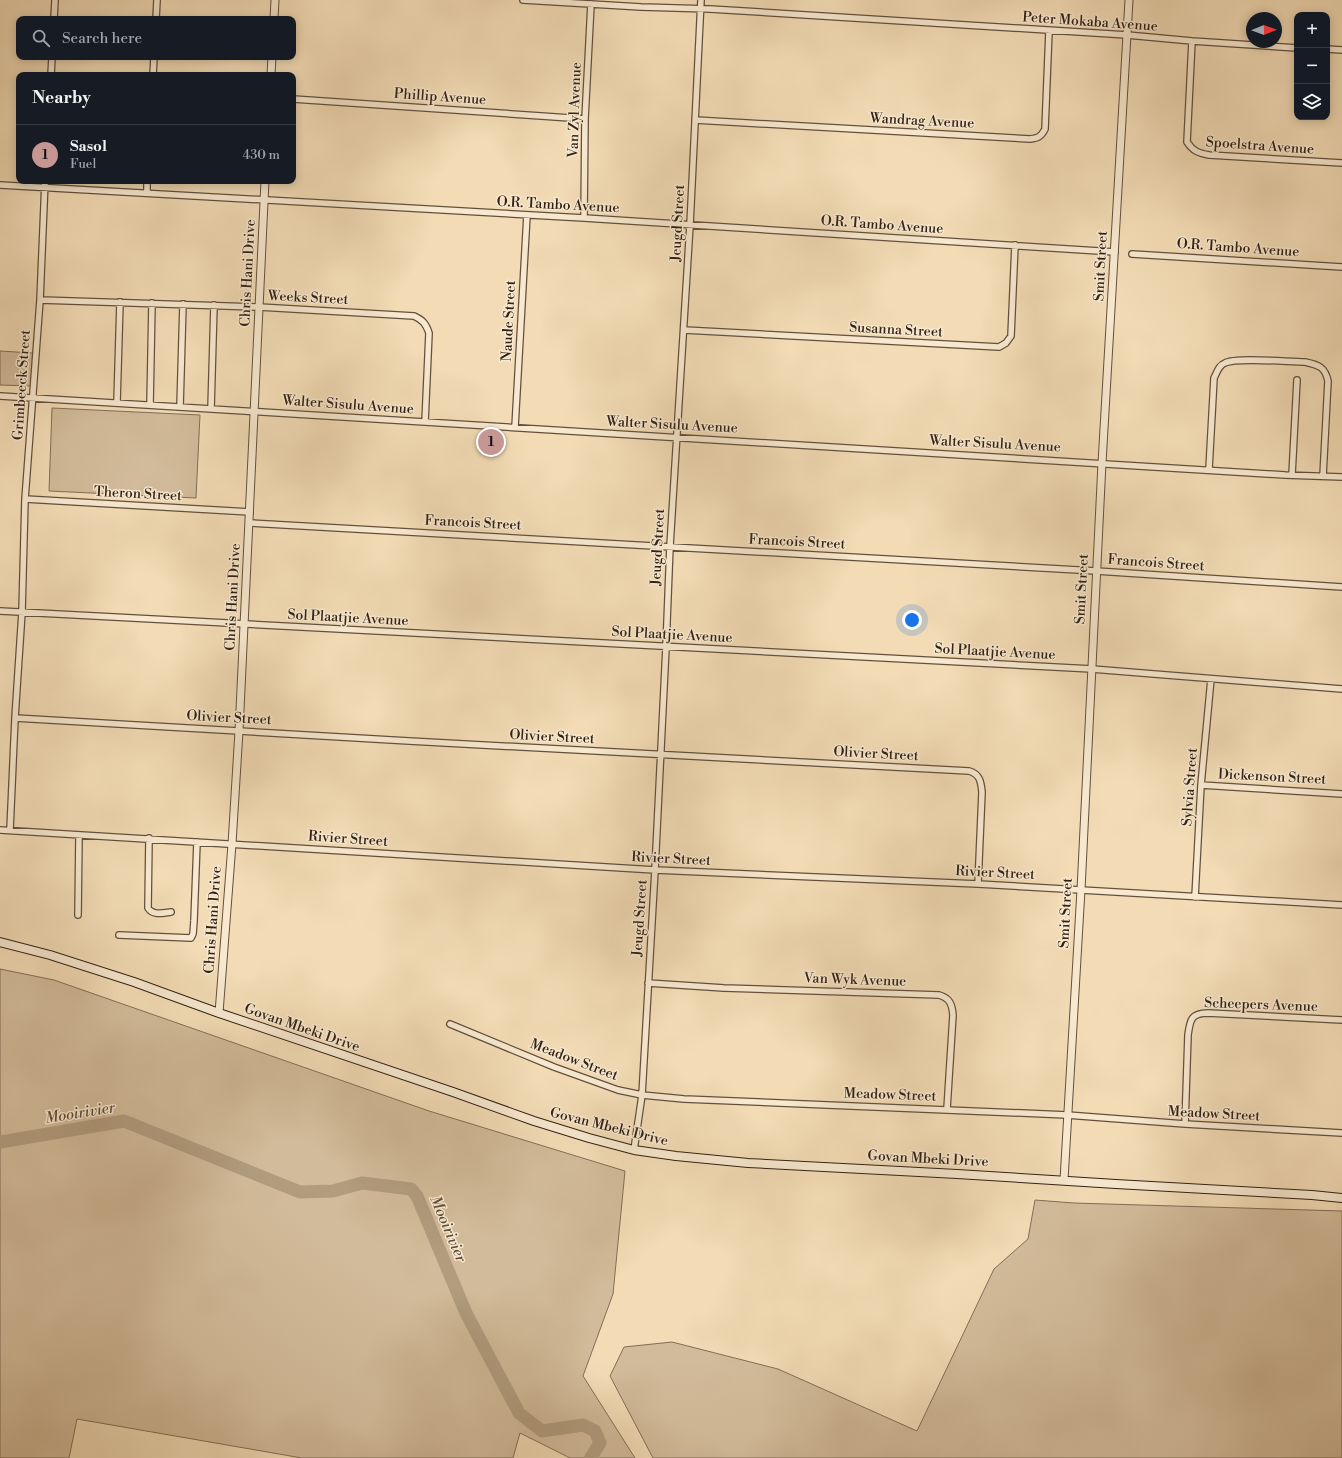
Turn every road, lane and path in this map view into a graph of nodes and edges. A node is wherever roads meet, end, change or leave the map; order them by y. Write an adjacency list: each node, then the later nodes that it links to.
1 (55, 0): 9 (street)
2 (158, 0): 10 (street)
3 (275, 0): 11 (street)
4 (523, 0): 7 (street, Peter Mokaba Avenue)
5 (701, 0): 8 (street, Jeugd Street)
6 (1129, 0): 13 (street, Smit Street)
7 (592, 4): 8 (street, Peter Mokaba Avenue); 25 (street, Van Zyl Avenue)
8 (701, 9): 12 (street, Peter Mokaba Avenue); 26 (street, Jeugd Street)
9 (54, 16)
10 (156, 16)
11 (274, 16)
12 (1049, 32): 13 (street, Peter Mokaba Avenue); 26 (street, Wandrag Avenue)
13 (1127, 35): 14 (street, Peter Mokaba Avenue); 38 (street, Smit Street)
14 (1192, 41): 15 (street, Peter Mokaba Avenue); 27 (street, Spoelstra Avenue)
15 (1294, 48)
16 (1330, 50): 17 (street)
17 (1342, 50)
18 (52, 60): 21 (street)
19 (154, 60): 22 (street)
20 (272, 60): 23 (street)
21 (51, 72)
22 (153, 72)
23 (271, 72)
24 (296, 99): 25 (street, Phillip Avenue)
25 (585, 119): 35 (street, Van Zyl Avenue)
26 (695, 120): 36 (street, Jeugd Street)
27 (1342, 164)
28 (45, 184): 31 (street, O.R. Tambo Avenue); 32 (street, O.R. Tambo Avenue); 41 (street, Grimbeeck Street)
29 (147, 184): 32 (street)
30 (265, 184): 33 (street, Chris Hani Drive)
31 (0, 185)
32 (147, 193): 33 (street, O.R. Tambo Avenue)
33 (264, 201): 34 (street, O.R. Tambo Avenue); 46 (street, Chris Hani Drive)
34 (527, 215): 35 (street, O.R. Tambo Avenue); 57 (street, Naude Street)
35 (584, 218): 36 (street, O.R. Tambo Avenue)
36 (690, 225): 37 (street, O.R. Tambo Avenue); 47 (street, Jeugd Street)
37 (1015, 245): 38 (street, O.R. Tambo Avenue); 47 (street, Susanna Street)
38 (1115, 252): 59 (street, Smit Street)
39 (1132, 254): 40 (street, O.R. Tambo Avenue)
40 (1342, 267)
41 (40, 300): 42 (street, Weeks Street); 50 (street, Grimbeeck Street)
42 (120, 302): 43 (street, Weeks Street); 51 (street)
43 (152, 303): 44 (street, Weeks Street); 52 (street)
44 (183, 304): 45 (street, Weeks Street); 53 (street)
45 (214, 305): 46 (street, Weeks Street); 54 (street)
46 (259, 307): 55 (street, Chris Hani Drive); 56 (street, Weeks Street)
47 (684, 330): 58 (street, Jeugd Street)
48 (1297, 380): 61 (street)
49 (0, 396): 50 (street, Walter Sisulu Avenue)
50 (33, 397): 51 (street, Walter Sisulu Avenue); 64 (street, Grimbeeck Street)
51 (117, 402): 52 (street, Walter Sisulu Avenue)
52 (150, 404): 53 (street, Walter Sisulu Avenue)
53 (180, 407): 54 (street, Walter Sisulu Avenue)
54 (211, 409): 55 (street, Walter Sisulu Avenue)
55 (254, 411): 56 (street, Walter Sisulu Avenue); 65 (street, Chris Hani Drive)
56 (425, 422): 57 (street, Walter Sisulu Avenue)
57 (516, 428): 58 (street, Walter Sisulu Avenue)
58 (676, 437): 59 (street, Walter Sisulu Avenue); 67 (street, Jeugd Street)
59 (1102, 463): 60 (street, Walter Sisulu Avenue); 68 (street, Smit Street)
60 (1209, 469): 61 (street, Walter Sisulu Avenue); 62 (street)
61 (1292, 475): 62 (street, Walter Sisulu Avenue)
62 (1323, 476): 63 (street, Walter Sisulu Avenue)
63 (1342, 477)
64 (25, 499): 65 (street, Theron Street); 71 (street, Grimbeeck Street)
65 (250, 512): 66 (street, Chris Hani Drive)
66 (250, 523): 67 (street, Francois Street); 72 (street, Chris Hani Drive)
67 (670, 546): 68 (street, Francois Street); 73 (street, Jeugd Street)
68 (1096, 571): 69 (street, Francois Street); 74 (street, Smit Street)
69 (1342, 587)
70 (0, 611): 71 (street, Sol Plaatjie Avenue)
71 (22, 612): 72 (street, Sol Plaatjie Avenue); 77 (street, Grimbeeck Street)
72 (244, 624): 73 (street, Sol Plaatjie Avenue); 78 (street, Chris Hani Drive)
73 (666, 647): 74 (street, Sol Plaatjie Avenue); 79 (street, Jeugd Street)
74 (1092, 669): 75 (street, Sol Plaatjie Avenue); 90 (street, Smit Street)
75 (1211, 679): 76 (street, Sol Plaatjie Avenue); 80 (street, Sylvia Street)
76 (1342, 689)
77 (15, 718): 78 (street, Olivier Street); 83 (street, Grimbeeck Street)
78 (239, 731): 79 (street, Olivier Street); 87 (street, Chris Hani Drive)
79 (661, 756): 88 (street, Jeugd Street); 89 (street, Olivier Street)
80 (1201, 785): 81 (street, Dickenson Street); 91 (street, Sylvia Street)
81 (1342, 794)
82 (0, 830): 83 (street, Rivier Street)
83 (10, 830): 84 (street, Rivier Street)
84 (80, 835): 85 (street, Rivier Street); 94 (street)
85 (149, 838): 86 (street, Rivier Street); 93 (street)
86 (197, 842): 87 (street, Rivier Street); 95 (street)
87 (232, 844): 88 (street, Rivier Street); 98 (street, Chris Hani Drive)
88 (655, 870): 89 (street, Rivier Street); 97 (street, Jeugd Street)
89 (978, 884): 90 (street, Rivier Street)
90 (1081, 890): 91 (street, Rivier Street); 103 (street, Smit Street)
91 (1195, 897): 92 (street, Rivier Street)
92 (1342, 905)
93 (171, 912)
94 (78, 915)
95 (119, 935)
96 (0, 942): 98 (main road, Govan Mbeki Drive)
97 (648, 983): 101 (street, Jeugd Street); 102 (street, Van Wyk Avenue)
98 (219, 1013): 106 (main road, Govan Mbeki Drive)
99 (1342, 1020): 104 (street, Scheepers Avenue)
100 (450, 1024): 101 (street, Meadow Street)
101 (642, 1095): 102 (street, Meadow Street); 106 (street, Jeugd Street)
102 (947, 1109): 103 (street, Meadow Street)
103 (1067, 1115): 104 (street, Meadow Street); 107 (street, Smit Street)
104 (1185, 1124): 105 (street, Meadow Street)
105 (1342, 1133)
106 (634, 1150): 107 (main road, Govan Mbeki Drive)
107 (1064, 1180): 109 (main road, Govan Mbeki Drive)
108 (1342, 1193): 109 (main road, Govan Mbeki Drive)
109 (1312, 1195): 110 (main road, Govan Mbeki Drive)
110 (1342, 1198)

